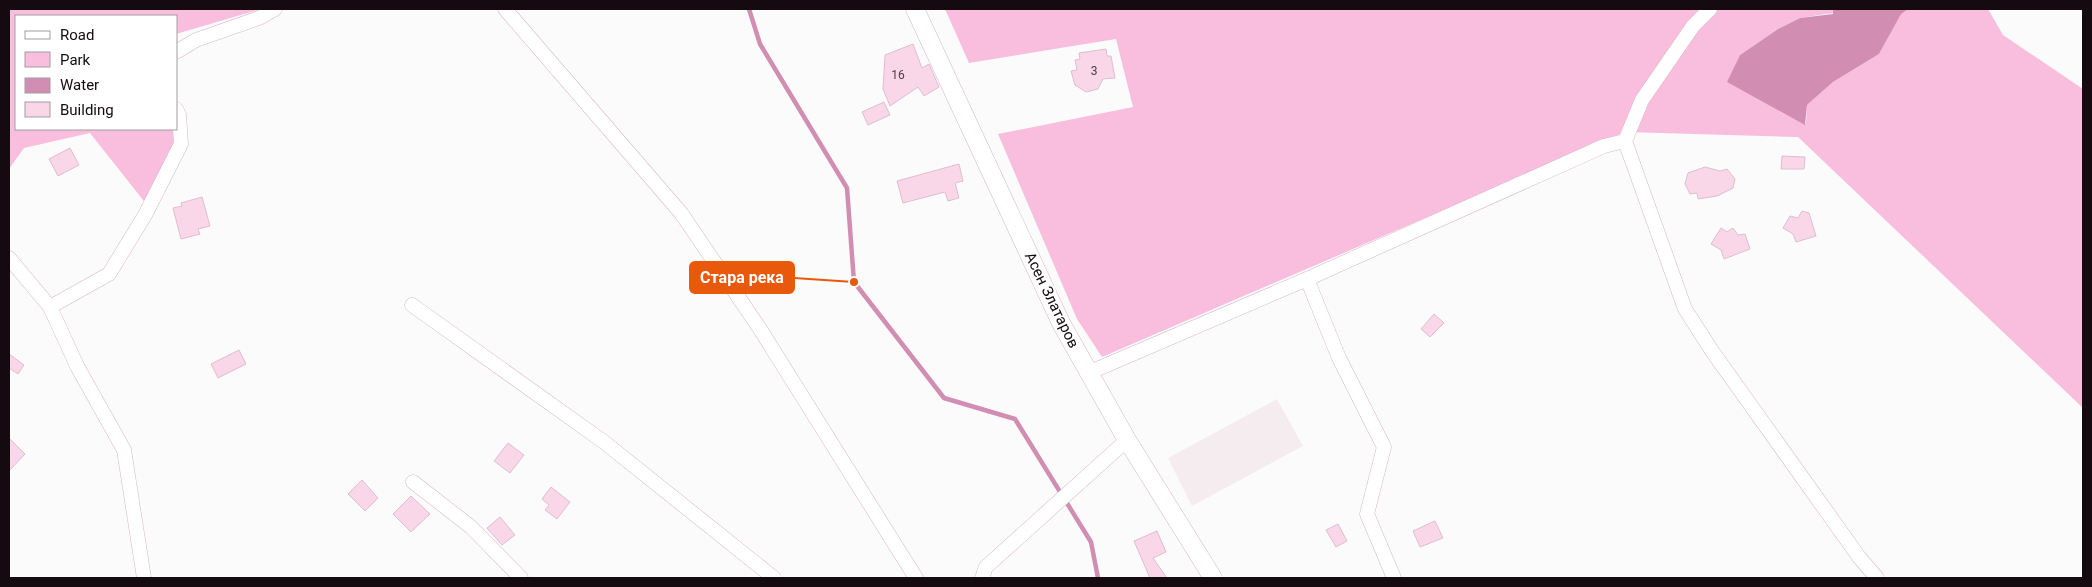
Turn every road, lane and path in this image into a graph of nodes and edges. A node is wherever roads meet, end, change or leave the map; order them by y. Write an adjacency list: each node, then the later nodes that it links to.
1 (275, 9): 5 (street)
2 (505, 9): 18 (street)
3 (915, 9): 12 (street, Асен Златаров)
4 (1710, 9): 7 (street)
5 (178, 51)
6 (178, 113): 11 (street)
7 (1626, 141): 9 (street); 22 (street)
8 (9, 258): 11 (street)
9 (1307, 280): 12 (street); 21 (street)
10 (412, 305): 17 (street)
11 (50, 307): 15 (street)
12 (1088, 373): 13 (street, Асен Златаров)
13 (1127, 440): 19 (street); 20 (street, Асен Златаров)
14 (413, 482): 16 (street)
15 (144, 578)
16 (521, 578)
17 (774, 578)
18 (916, 578)
19 (982, 578)
20 (1213, 578)
21 (1394, 578)
22 (1877, 578)

